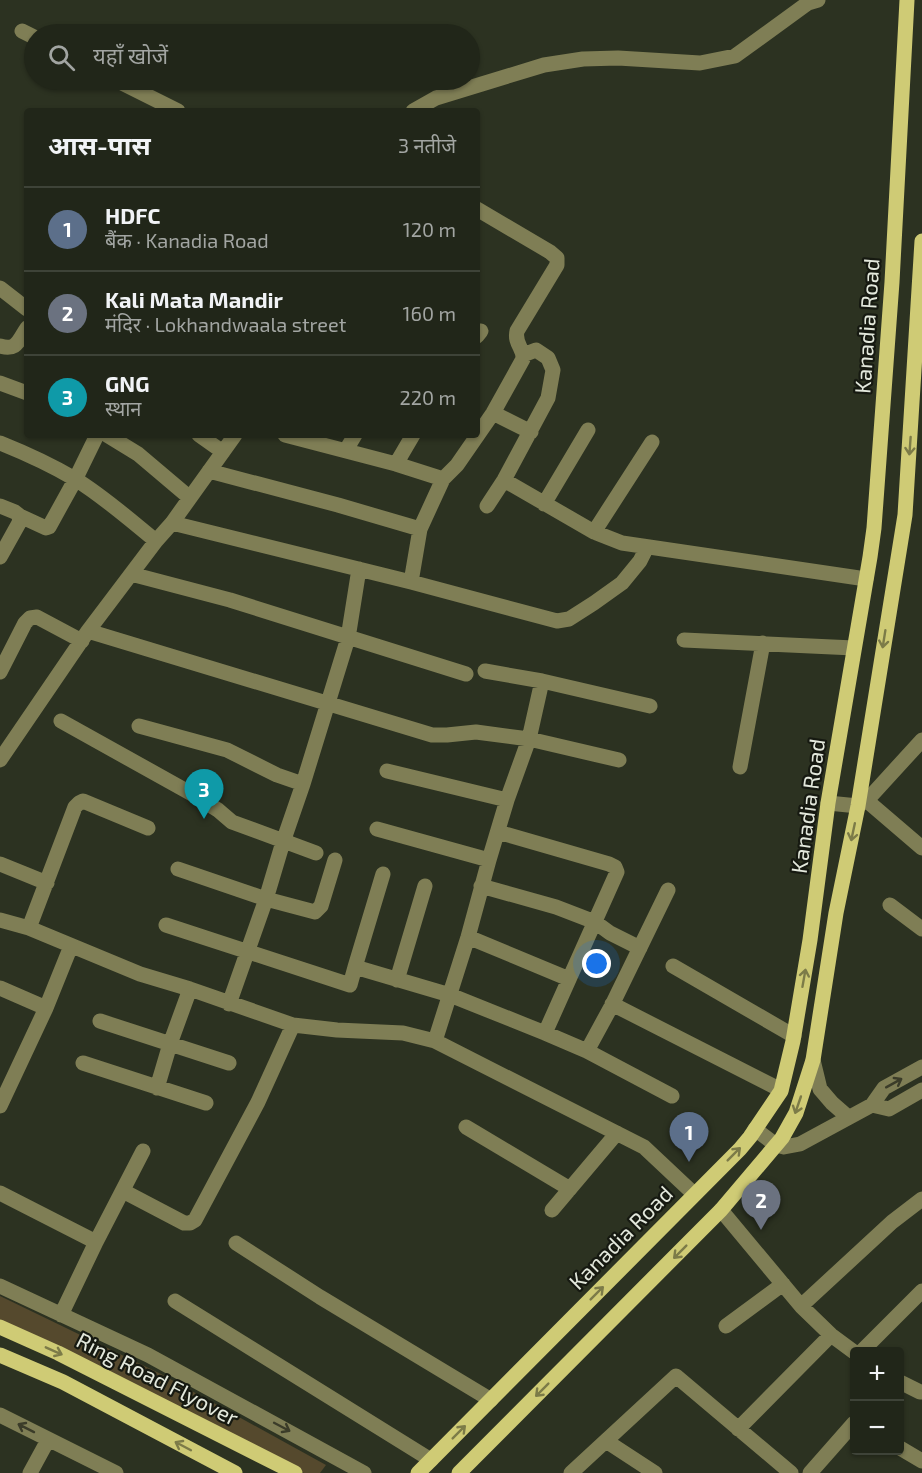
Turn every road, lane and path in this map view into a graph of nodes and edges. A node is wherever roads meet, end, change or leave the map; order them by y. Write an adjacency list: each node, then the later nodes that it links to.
1 (819, 0): 3 (street)
2 (907, 0): 10 (main road, Kanadia Road)
3 (480, 84)
4 (136, 90): 6 (street)
5 (461, 90): 7 (street)
6 (172, 108)
7 (417, 108)
8 (480, 211): 16 (street)
9 (922, 241): 11 (main road, Kanadia Road)
10 (892, 282): 11 (main road); 51 (main road, Kanadia Road)
11 (919, 284): 52 (main road, Kanadia Road, one-way to 52)
12 (0, 288): 13 (street)
13 (24, 307)
14 (24, 332): 15 (street)
15 (0, 346)
16 (523, 355): 19 (street); 22 (street)
17 (0, 383): 18 (street)
18 (24, 392)
19 (493, 413): 21 (street); 22 (street)
20 (588, 430): 41 (street)
21 (480, 432)
22 (531, 432): 39 (street)
23 (96, 438): 38 (street)
24 (112, 438): 40 (street)
25 (204, 438): 34 (street)
26 (233, 438): 34 (street)
27 (297, 438): 33 (street)
28 (353, 438): 33 (street)
29 (411, 438): 35 (street)
30 (476, 438): 37 (street)
31 (652, 442): 47 (street)
32 (0, 443): 38 (street)
33 (346, 450): 35 (street)
34 (223, 452): 36 (street)
35 (396, 464): 37 (street)
36 (209, 471): 40 (street); 46 (street)
37 (443, 479): 46 (street)
38 (75, 480): 44 (street); 48 (street)
39 (504, 480): 41 (street); 43 (street)
40 (190, 498): 45 (street)
41 (544, 504): 47 (street)
42 (0, 506): 44 (street)
43 (487, 506)
44 (20, 516): 50 (street)
45 (172, 523): 48 (street); 53 (street)
46 (420, 529): 56 (street)
47 (594, 532): 49 (street)
48 (156, 541): 54 (street)
49 (647, 547): 55 (street); 56 (street)
50 (0, 557)
51 (870, 557): 52 (main road); 55 (main road, Kanadia Road)
52 (897, 561): 79 (main road, Kanadia Road, one-way to 79)
53 (359, 569): 56 (street); 58 (street)
54 (131, 574): 57 (street); 58 (street)
55 (866, 579): 61 (main road, Kanadia Road)
56 (411, 582)
57 (85, 636): 63 (street); 66 (street); 72 (street)
58 (348, 638): 64 (street); 66 (street)
59 (684, 640): 60 (street)
60 (763, 644): 61 (street); 74 (street)
61 (854, 648): 78 (main road, Kanadia Road)
62 (485, 671): 65 (street)
63 (0, 672)
64 (466, 674)
65 (542, 681): 67 (street); 70 (street)
66 (328, 703): 70 (street); 76 (street)
67 (650, 706)
68 (62, 721): 83 (street)
69 (139, 726): 76 (street)
70 (529, 739): 73 (street); 77 (street)
71 (922, 740): 79 (street)
72 (0, 760)
73 (619, 760)
74 (740, 767)
75 (387, 771): 77 (street)
76 (303, 784): 83 (street)
77 (507, 800): 82 (street)
78 (828, 803): 79 (street); 119 (main road, Kanadia Road, one-way to 78)
79 (862, 803): 84 (street); 123 (main road, Kanadia Road, one-way to 123)
80 (148, 828): 91 (street)
81 (377, 829): 87 (street)
82 (498, 832): 87 (street); 98 (street)
83 (283, 842): 85 (street); 95 (street)
84 (922, 848)
85 (316, 853)
86 (335, 860): 95 (street)
87 (489, 860): 93 (street)
88 (0, 864): 91 (street)
89 (178, 869): 95 (street)
90 (383, 874): 107 (street)
91 (47, 883): 100 (street)
92 (425, 886): 109 (street)
93 (481, 886): 98 (street); 102 (street)
94 (668, 890): 104 (street)
95 (266, 899): 105 (street)
96 (890, 905): 101 (street)
97 (0, 920): 100 (street)
98 (595, 922): 104 (street); 108 (street)
99 (166, 925): 105 (street)
100 (29, 928): 103 (street)
101 (922, 929)
102 (468, 937): 108 (street); 112 (street)
103 (71, 946): 111 (street); 115 (street)
104 (640, 948): 114 (street)
105 (248, 952): 107 (street); 113 (street)
106 (673, 966): 119 (street)
107 (355, 967): 109 (street)
108 (569, 979): 118 (street)
109 (397, 980): 112 (street)
110 (0, 988): 115 (street)
111 (190, 989): 113 (street); 121 (street)
112 (450, 995): 118 (street); 120 (street)
113 (229, 1004): 117 (street)
114 (612, 1004): 122 (street); 128 (street)
115 (46, 1008): 131 (street)
116 (100, 1021): 121 (street)
117 (293, 1025): 120 (street); 141 (street)
118 (545, 1033): 122 (street)
119 (794, 1036): 128 (main road, Kanadia Road)
120 (435, 1041): 137 (street)
121 (170, 1044): 125 (street); 127 (street)
122 (587, 1051): 130 (street)
123 (813, 1060): 134 (street); 138 (main road, Kanadia Road, one-way to 138)
124 (83, 1063): 127 (street)
125 (229, 1063)
126 (922, 1067): 133 (street, one-way to 126)
127 (157, 1088): 132 (street)
128 (782, 1090): 136 (main road, Kanadia Road)
129 (922, 1090): 133 (street)
130 (672, 1096)
131 (2, 1098)
132 (206, 1103)
133 (872, 1105): 134 (street)
134 (848, 1117): 138 (street)
135 (465, 1127): 140 (street)
136 (755, 1129): 138 (street); 143 (main road, Kanadia Road, one-way to 136)
137 (617, 1133): 140 (street); 143 (street)
138 (776, 1145): 146 (main road, Kanadia Road)
139 (143, 1151): 141 (street)
140 (570, 1189): 145 (street)
141 (123, 1191): 147 (street)
142 (0, 1193): 147 (street)
143 (694, 1194): 163 (main road, Kanadia Road, one-way to 143)
144 (922, 1199): 153 (street)
145 (552, 1210)
146 (721, 1210): 149 (street); 180 (main road, Kanadia Road, one-way to 180)
147 (96, 1242): 154 (street)
148 (236, 1244): 163 (street)
149 (783, 1284): 153 (street); 155 (street)
150 (0, 1286): 154 (street)
151 (922, 1291): 158 (street)
152 (175, 1301): 171 (street)
153 (801, 1306): 157 (street)
154 (61, 1315): 170 (street, one-way to 170)
155 (726, 1326)
156 (0, 1327): 176 (main road, Ring Road Flyover, one-way to 176)
157 (831, 1335): 159 (street); 165 (street)
158 (866, 1347)
159 (850, 1348)
160 (0, 1355): 175 (main road, Ring Road Flyover, one-way to 160)
161 (904, 1384): 162 (street)
162 (922, 1392)
163 (491, 1400): 171 (main road, Kanadia Road, one-way to 163)
164 (0, 1415): 167 (street, one-way to 164)
165 (738, 1429): 168 (street); 183 (street)
166 (850, 1429): 184 (street)
167 (48, 1440): 173 (street); 174 (street)
168 (606, 1441): 181 (street); 182 (street)
169 (904, 1450): 172 (street)
170 (338, 1457): 177 (street); 178 (street)
171 (431, 1460): 179 (main road, Kanadia Road)
172 (922, 1461)
173 (30, 1473)
174 (116, 1473)
175 (235, 1473)
176 (295, 1473)
177 (339, 1473)
178 (364, 1473)
179 (418, 1473)
180 (459, 1473)
181 (572, 1473)
182 (655, 1473)
183 (791, 1473)
184 (810, 1473)

